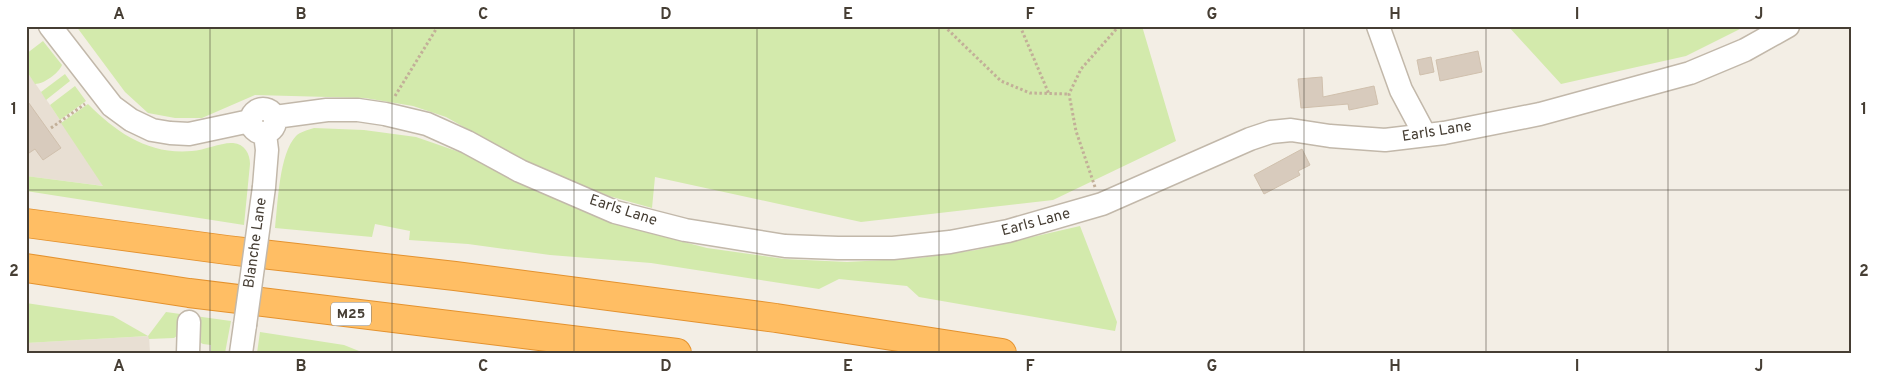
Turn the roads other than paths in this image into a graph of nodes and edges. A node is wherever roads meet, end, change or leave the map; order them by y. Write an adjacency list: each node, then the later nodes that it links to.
1 (50, 26): 4 (street)
2 (1378, 26): 5 (street)
3 (1788, 26): 5 (street, Earls Lane)
4 (263, 124): 5 (street, Earls Lane); 10 (street, Blanche Lane, bridge)
5 (1425, 135)
6 (26, 223): 12 (highway)
7 (26, 268): 11 (highway, M25)
8 (189, 322): 9 (street)
9 (188, 353)
10 (241, 353)
11 (677, 353)
12 (1002, 353)

